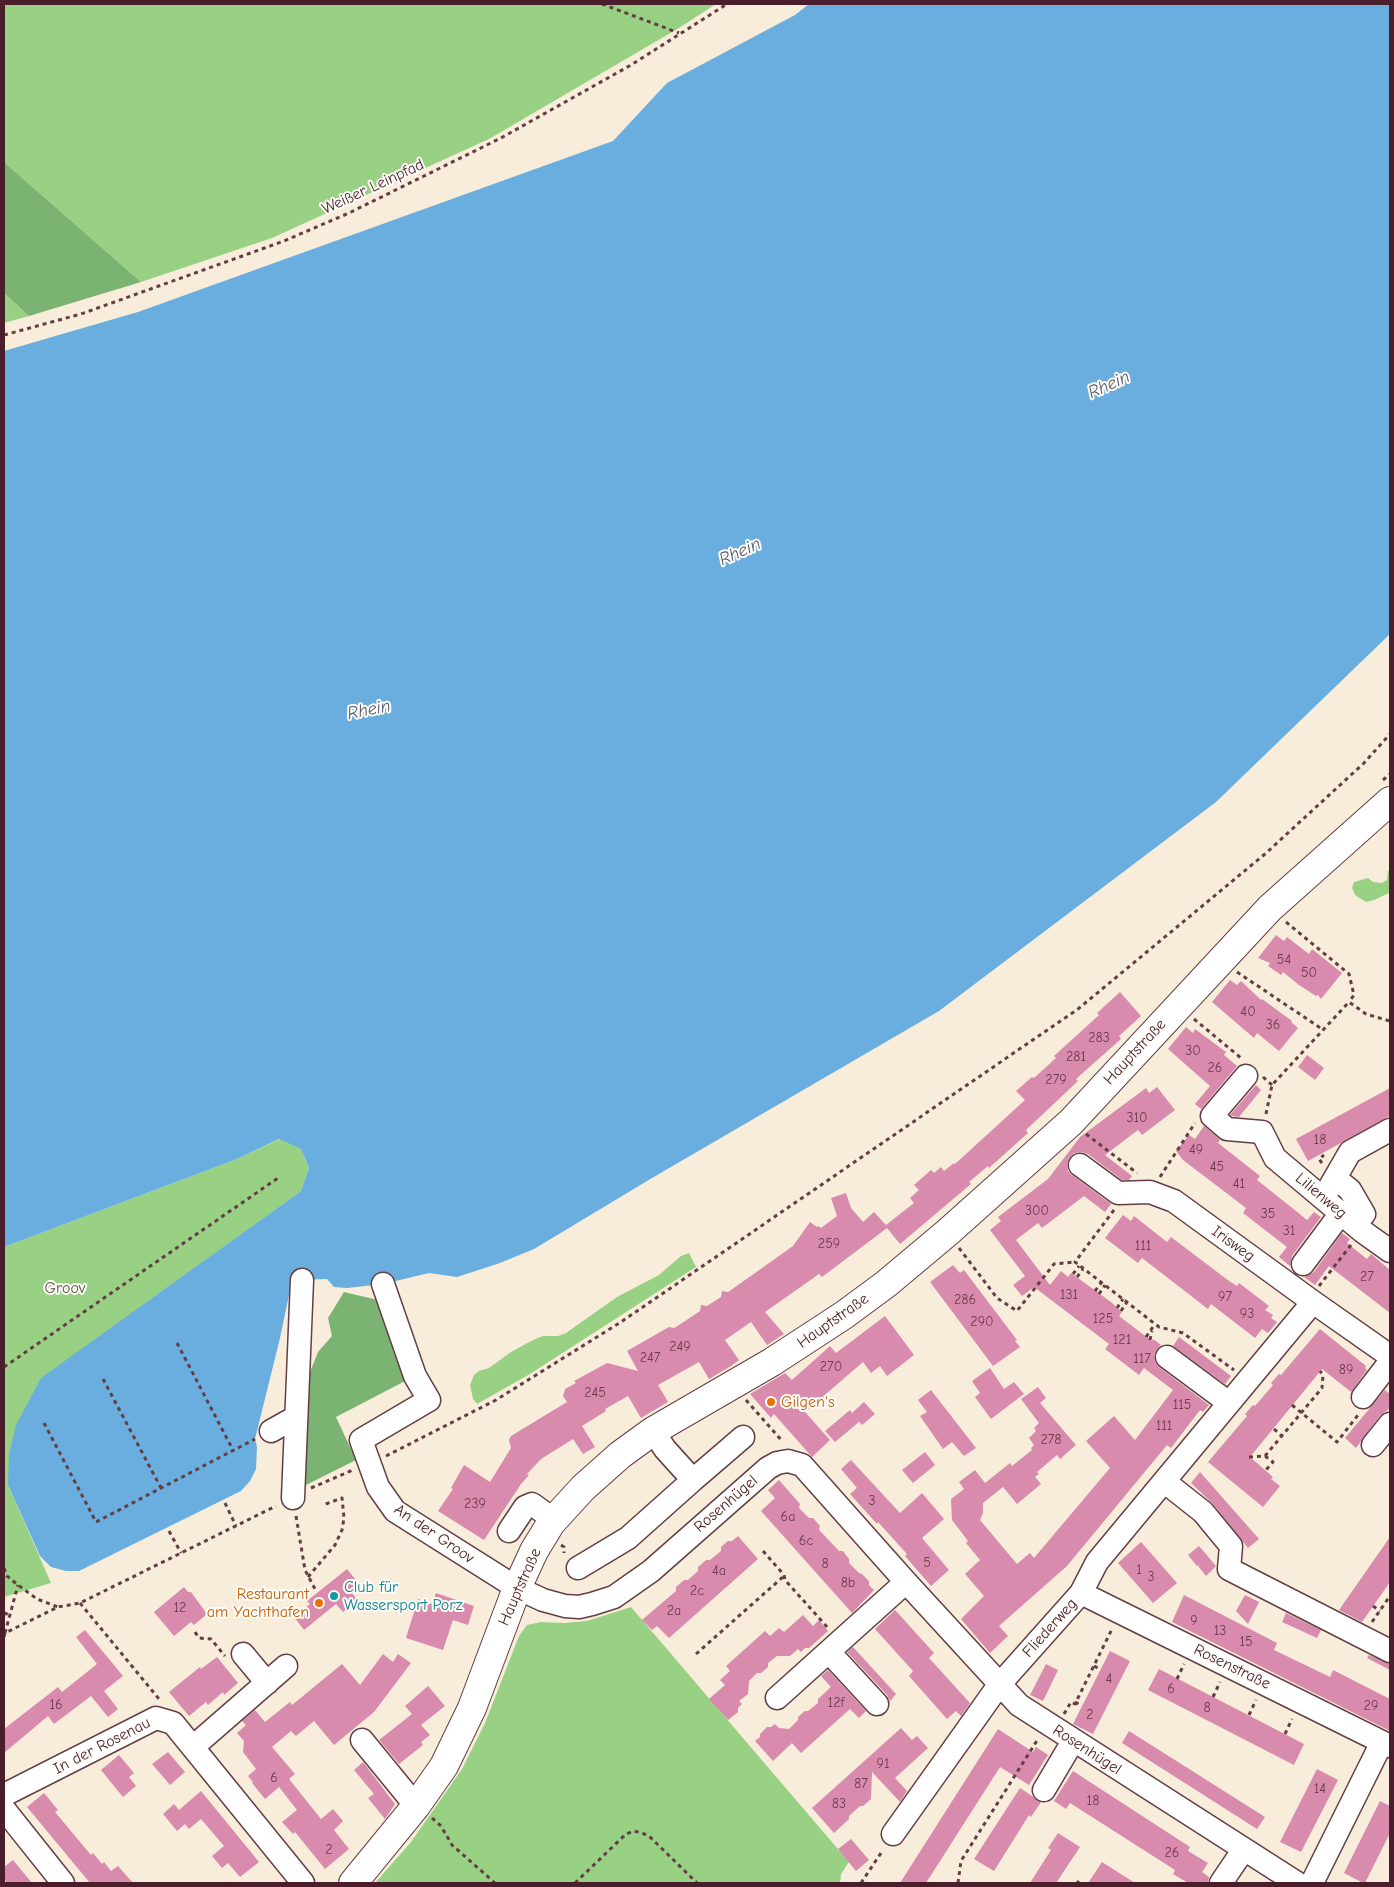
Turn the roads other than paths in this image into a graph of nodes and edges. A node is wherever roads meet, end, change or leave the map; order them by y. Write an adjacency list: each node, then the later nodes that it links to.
1 (1390, 801): 20 (main road, Hauptstraße)
2 (1251, 1070): 5 (street, Lilienweg)
3 (1390, 1130): 5 (street)
4 (1080, 1165): 11 (street, Irisweg)
5 (1329, 1188): 6 (street, Lilienweg)
6 (1353, 1223): 7 (street, Lilienweg); 8 (street)
7 (1390, 1251)
8 (1304, 1264)
9 (302, 1280): 17 (street)
10 (383, 1284): 30 (street, An der Groov)
11 (1311, 1301): 12 (street, Irisweg); 15 (street, Fliederweg)
12 (1390, 1356)
13 (1167, 1357): 15 (street)
14 (1390, 1362): 16 (street)
15 (1230, 1403): 24 (street, Fliederweg)
16 (1362, 1404)
17 (296, 1416): 19 (street); 25 (street)
18 (1390, 1424): 22 (street)
19 (271, 1430)
20 (653, 1431): 23 (street); 26 (main road, Hauptstraße)
21 (743, 1437): 23 (street)
22 (1373, 1445)
23 (693, 1480): 28 (street)
24 (1165, 1482): 31 (street, Fliederweg); 33 (street)
25 (293, 1498)
26 (554, 1520): 27 (street); 30 (main road, Hauptstraße)
27 (509, 1530)
28 (578, 1568)
29 (906, 1582): 30 (street, Rosenhügel); 32 (street); 35 (street, Rosenhügel)
30 (517, 1588): 45 (main road, Hauptstraße)
31 (1081, 1593): 35 (street, Fliederweg); 40 (street, Rosenstraße)
32 (834, 1647): 36 (street); 37 (street)
33 (1390, 1650)
34 (243, 1654): 41 (street)
35 (999, 1685): 38 (street, Rosenhügel); 46 (street, Fliederweg)
36 (777, 1698)
37 (877, 1704)
38 (1059, 1731): 42 (street); 47 (street, Rosenhügel)
39 (362, 1740): 45 (street)
40 (1386, 1744): 53 (street, Rosenstraße)
41 (193, 1747): 43 (street, In der Rosenau); 49 (street, In der Rosenau)
42 (1044, 1790)
43 (4, 1795)
44 (4, 1809): 48 (street)
45 (421, 1809): 50 (main road, Hauptstraße)
46 (893, 1834)
47 (1244, 1849): 51 (street); 52 (street, Rosenhügel)
48 (60, 1882)
49 (303, 1883)
50 (353, 1883)
51 (1222, 1883)
52 (1297, 1883)
53 (1312, 1883)

